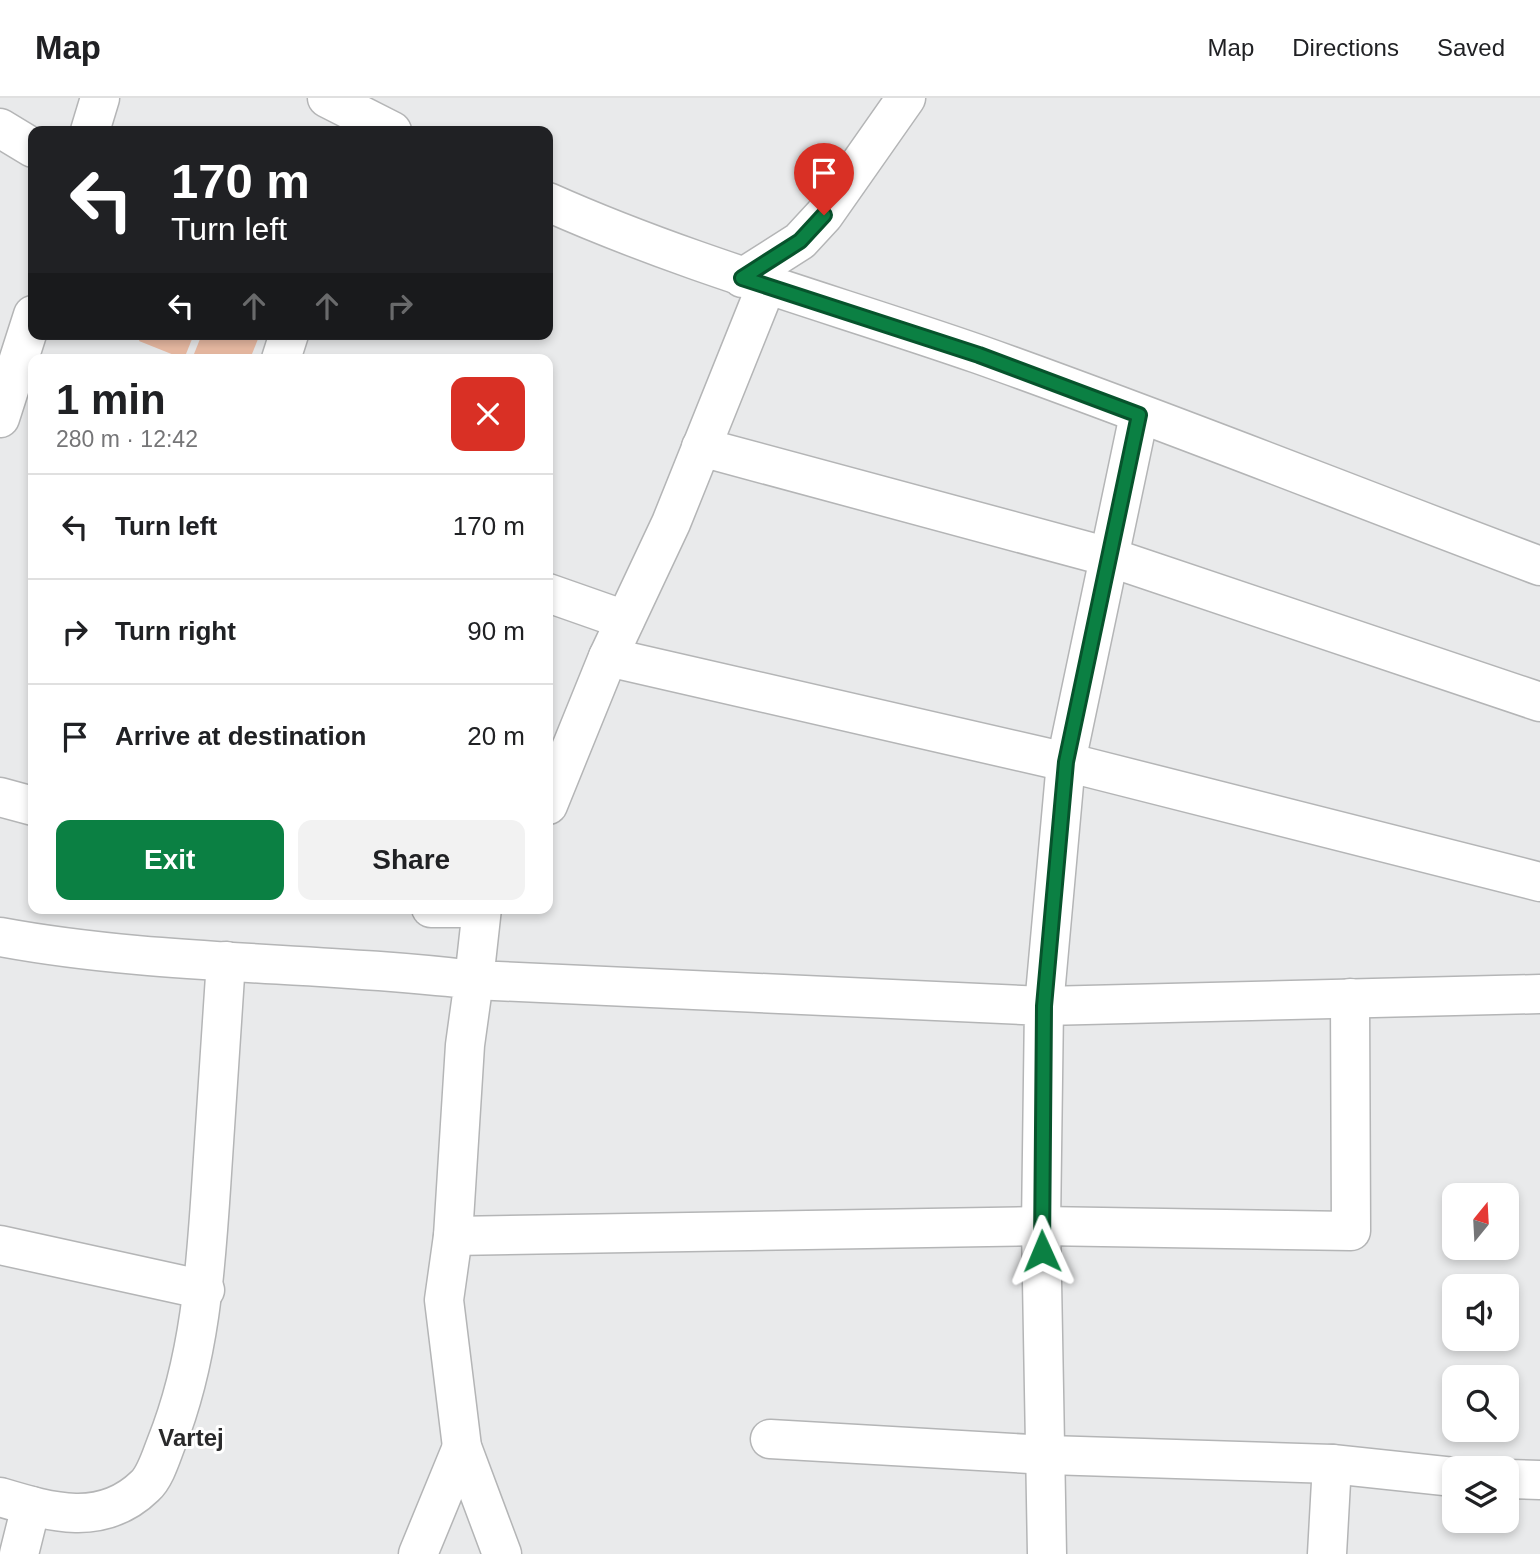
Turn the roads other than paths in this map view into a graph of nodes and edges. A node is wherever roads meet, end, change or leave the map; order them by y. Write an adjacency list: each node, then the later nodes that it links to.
1 (100, 98): 4 (main road)
2 (906, 98): 9 (main road)
3 (344, 103): 5 (main road)
4 (92, 126)
5 (383, 126)
6 (0, 128): 7 (main road)
7 (28, 145)
8 (553, 203): 9 (main road)
9 (755, 281): 11 (main road); 13 (main road)
10 (28, 331): 12 (main road)
11 (1139, 415): 14 (main road); 15 (main road)
12 (0, 418)
13 (701, 447): 14 (main road); 17 (main road)
14 (1110, 557): 19 (main road); 20 (main road)
15 (1540, 566)
16 (553, 595): 17 (main road)
17 (625, 620): 18 (main road)
18 (608, 657): 20 (main road); 21 (main road)
19 (1540, 702)
20 (1066, 762): 24 (main road); 31 (main road)
21 (553, 793)
22 (0, 797): 23 (main road)
23 (28, 805)
24 (1540, 882)
25 (481, 914): 28 (main road)
26 (0, 937): 27 (main road)
27 (226, 961): 28 (main road); 35 (main road)
28 (474, 980): 31 (main road); 33 (main road)
29 (1540, 994): 30 (main road)
30 (1350, 998): 31 (main road); 32 (main road)
31 (1044, 1006): 32 (main road)
32 (1041, 1226): 33 (main road); 38 (main road)
33 (453, 1236): 37 (main road)
34 (0, 1245): 35 (main road)
35 (205, 1290): 43 (main road)
36 (770, 1439): 38 (main road)
37 (462, 1447): 45 (main road); 46 (main road)
38 (1048, 1455): 39 (main road); 47 (main road)
39 (1332, 1464): 40 (main road); 48 (main road)
40 (1442, 1476)
41 (1519, 1479): 42 (main road)
42 (1540, 1480)
43 (16, 1501): 44 (main road)
44 (19, 1554)
45 (418, 1554)
46 (502, 1554)
47 (1047, 1554)
48 (1327, 1554)

